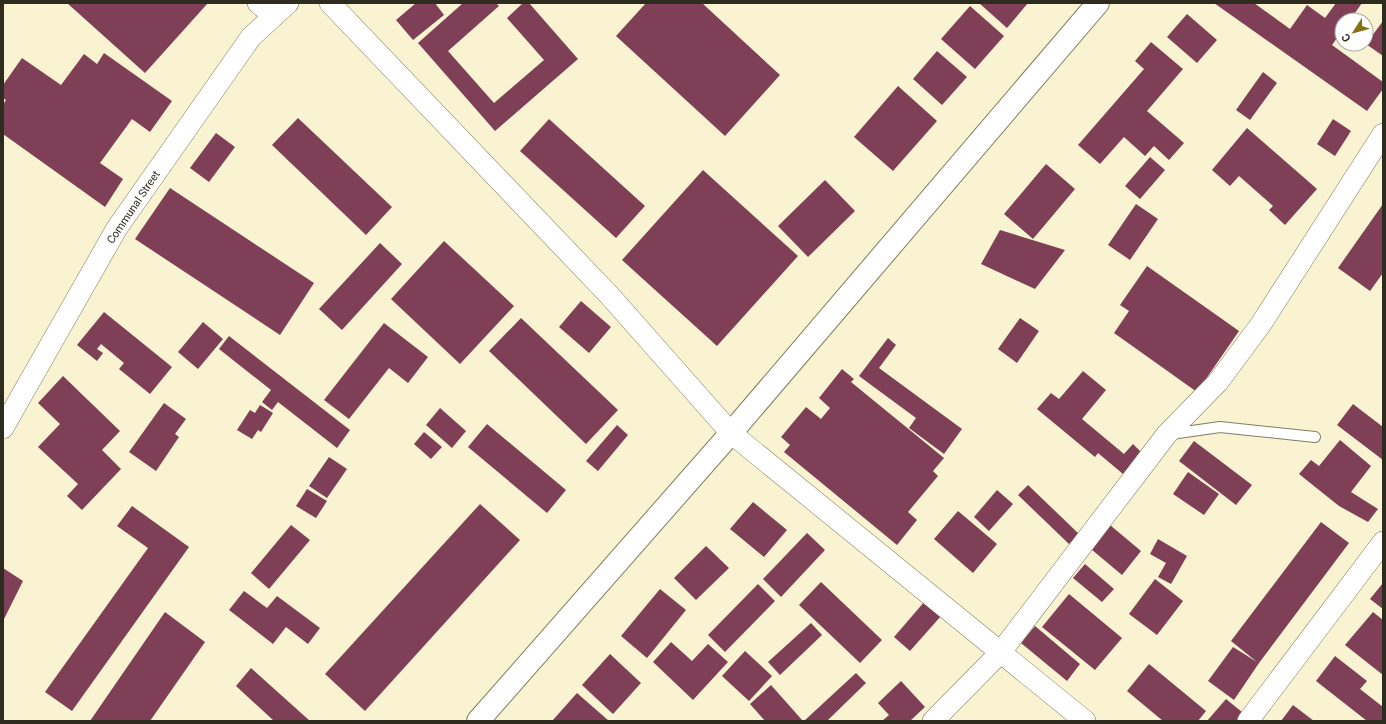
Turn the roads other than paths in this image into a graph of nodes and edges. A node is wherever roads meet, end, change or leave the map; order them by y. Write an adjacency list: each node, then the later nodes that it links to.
1 (330, 3): 6 (street)
2 (1098, 3): 6 (main road)
3 (273, 7): 5 (street, Communal Street)
4 (1383, 134): 7 (street)
5 (3, 428)
6 (731, 433): 10 (street); 11 (main road)
7 (1167, 434): 8 (lane); 10 (street)
8 (1315, 437)
9 (1383, 542): 14 (street)
10 (1000, 653): 12 (street); 13 (street)
11 (478, 721)
12 (934, 721)
13 (1085, 721)
14 (1248, 721)

